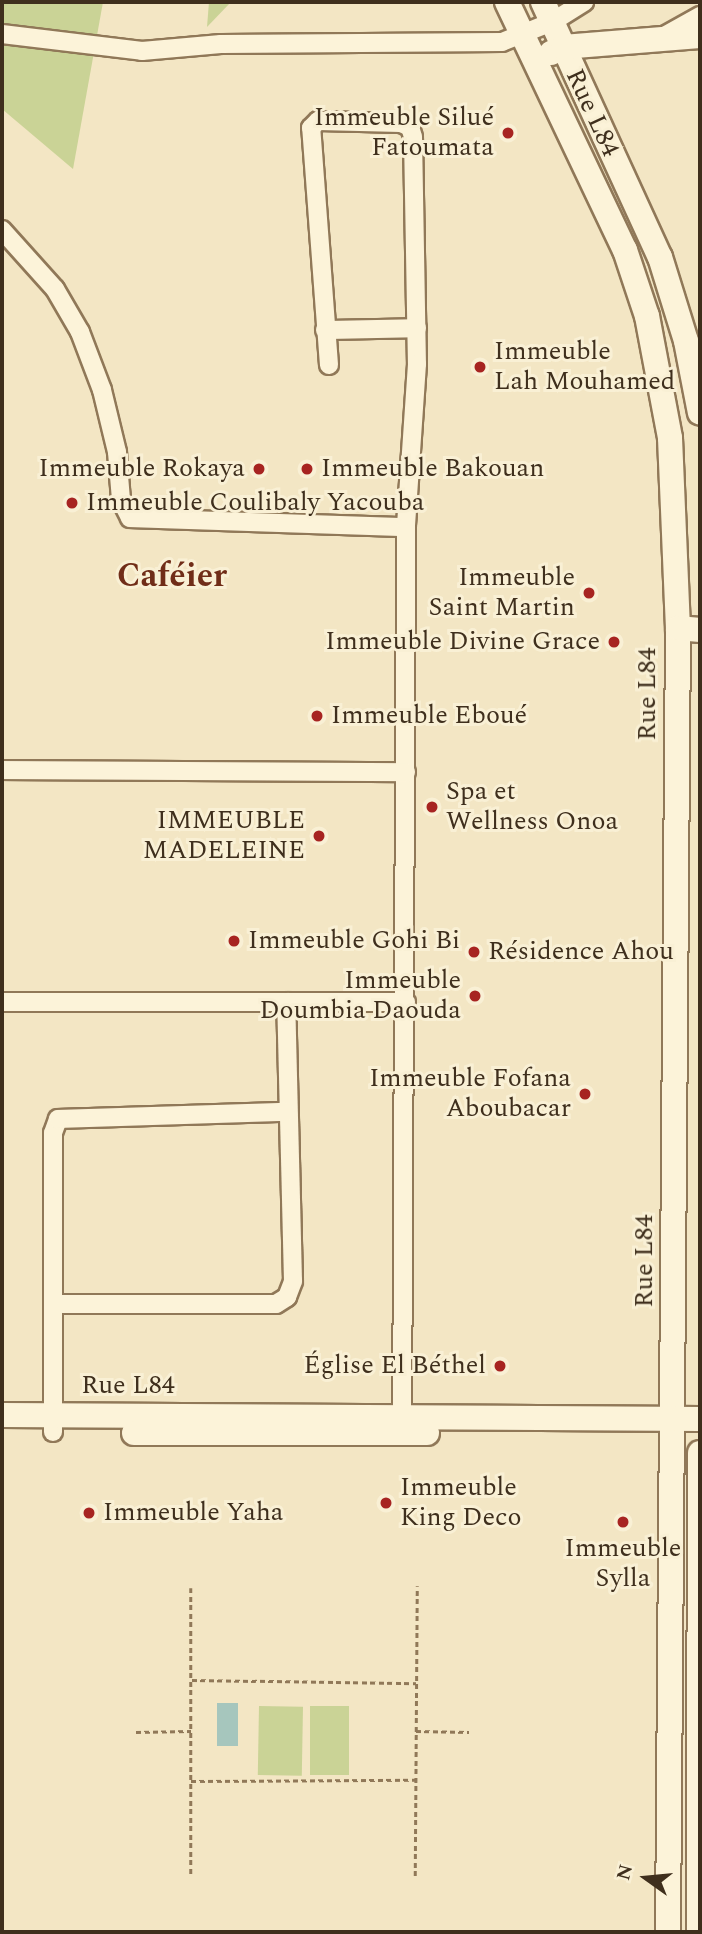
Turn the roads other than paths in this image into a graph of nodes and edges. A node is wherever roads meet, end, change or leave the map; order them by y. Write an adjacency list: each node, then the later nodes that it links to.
1 (507, 2): 6 (main road, Rue L84)
2 (584, 2): 3 (street)
3 (547, 12): 6 (street); 9 (main road, Rue L84)
4 (700, 16): 7 (street)
5 (2, 34): 6 (street)
6 (521, 34): 10 (main road, Rue L84)
7 (664, 36): 8 (main road); 9 (main road)
8 (700, 36)
9 (564, 47): 10 (main road); 15 (main road, Rue L84)
10 (535, 62): 17 (main road, Rue L84)
11 (2, 230): 16 (street)
12 (417, 328): 13 (street); 13 (street); 16 (street)
13 (326, 330): 14 (street)
14 (329, 365)
15 (700, 413)
16 (406, 527): 19 (street)
17 (689, 629): 29 (main road, Rue L84)
18 (2, 769): 19 (street)
19 (406, 772): 22 (street)
20 (2, 1002): 21 (street)
21 (286, 1002): 22 (street); 23 (street)
22 (406, 1002): 28 (street)
23 (286, 1112): 24 (street); 24 (street)
24 (54, 1304): 27 (street)
25 (2, 1415): 27 (main road, Rue L84)
26 (700, 1419): 29 (main road, Rue L84)
27 (52, 1424): 28 (main road, Rue L84); 30 (main road, Rue L84)
28 (402, 1424): 29 (main road, Rue L84)
29 (674, 1427): 31 (main road, Rue L84); 33 (main road, Rue L84)
30 (2, 1431)
31 (700, 1435)
32 (700, 1453): 34 (main road)
33 (668, 1932)
34 (699, 1932)

